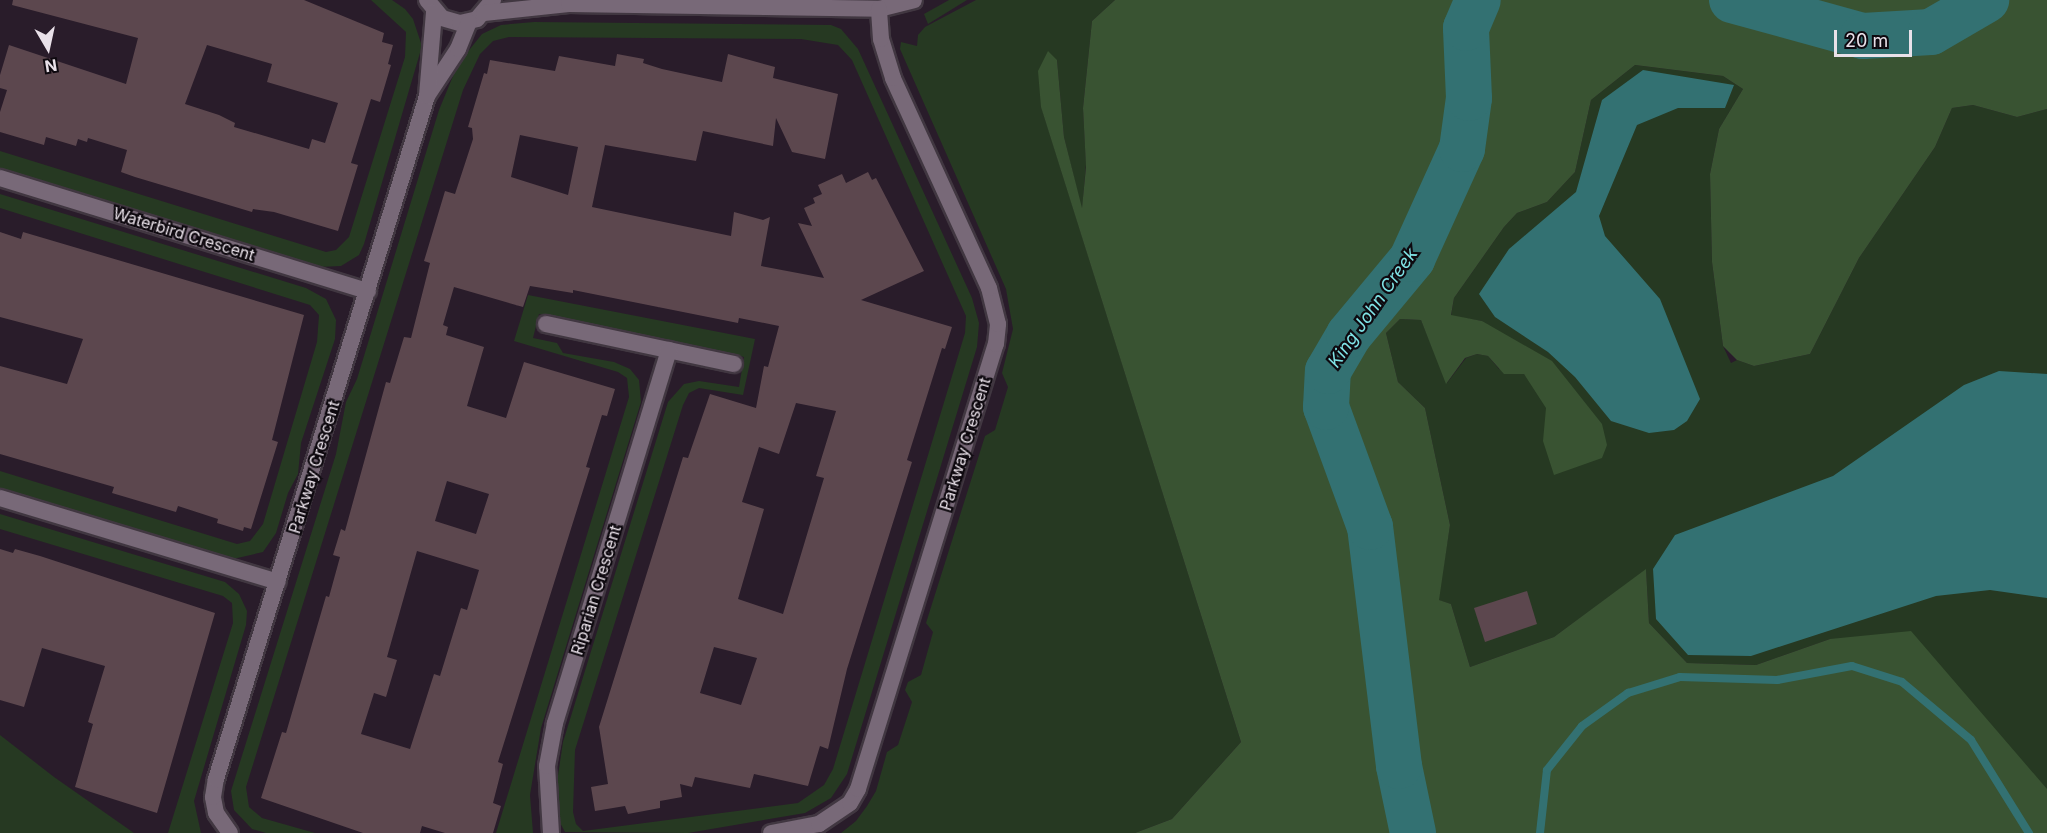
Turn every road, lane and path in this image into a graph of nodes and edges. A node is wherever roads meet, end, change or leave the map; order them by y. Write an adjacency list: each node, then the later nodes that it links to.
1 (914, 0): 5 (street)
2 (564, 2): 4 (street); 5 (street)
3 (431, 6): 6 (street); 7 (street, Parkway Crescent)
4 (488, 7): 6 (street)
5 (879, 9): 17 (street, Parkway Crescent)
6 (469, 22): 7 (street, Parkway Crescent)
7 (427, 96): 9 (street, Parkway Crescent)
8 (0, 178): 9 (street, Waterbird Crescent)
9 (368, 291): 14 (street, Parkway Crescent)
10 (546, 324): 11 (street)
11 (669, 350): 12 (street); 16 (street, Riparian Crescent)
12 (734, 364)
13 (0, 498): 14 (street)
14 (278, 582): 15 (street, Parkway Crescent)
15 (230, 833)
16 (551, 833)
17 (771, 833)

